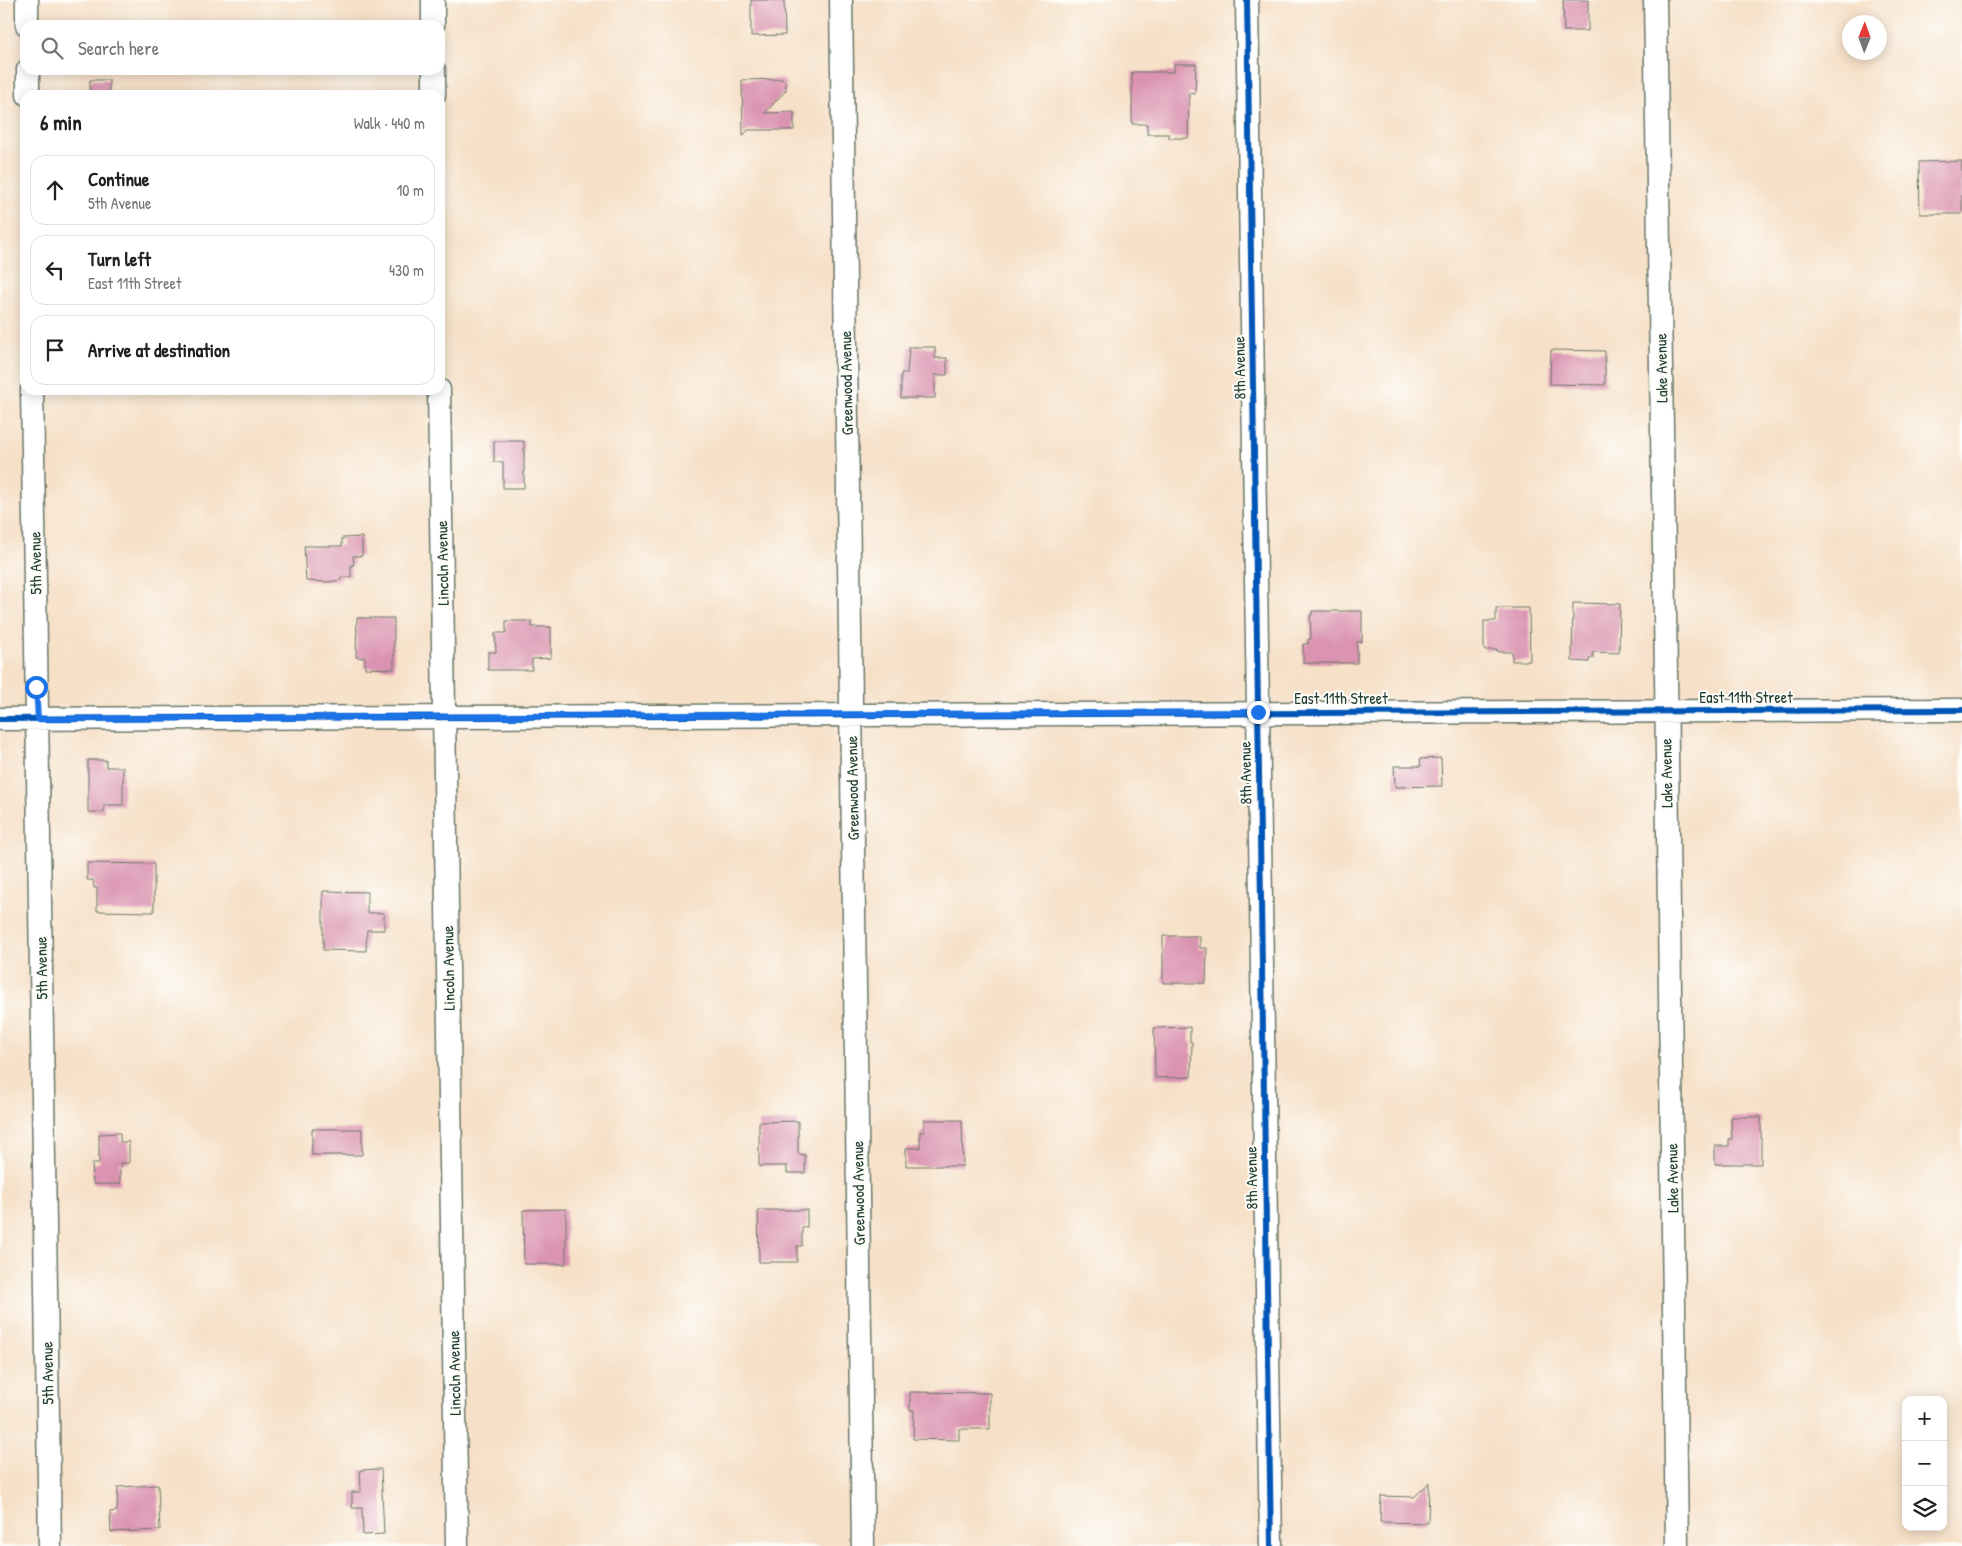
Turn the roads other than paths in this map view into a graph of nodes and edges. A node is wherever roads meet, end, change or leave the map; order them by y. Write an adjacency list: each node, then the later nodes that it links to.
1 (27, 0): 6 (street)
2 (433, 0): 7 (street)
3 (840, 0): 17 (street, Greenwood Avenue)
4 (1247, 0): 16 (street, 8th Avenue)
5 (1654, 0): 15 (street, Lake Avenue)
6 (27, 20)
7 (433, 20)
8 (28, 75): 10 (street)
9 (434, 75): 11 (street)
10 (28, 90)
11 (434, 90)
12 (32, 395): 20 (street, 5th Avenue)
13 (439, 395): 18 (street, Lincoln Avenue)
14 (1962, 710): 15 (street, East 11th Street)
15 (1665, 711): 16 (street, East 11th Street); 25 (street, Lake Avenue)
16 (1258, 712): 17 (street, East 11th Street); 24 (street, 8th Avenue)
17 (851, 714): 18 (street, East 11th Street); 23 (street, Greenwood Avenue)
18 (444, 716): 20 (street, East 11th Street); 22 (street, Lincoln Avenue)
19 (0, 719): 20 (street, East 11th Street)
20 (38, 719): 21 (street, 5th Avenue)
21 (50, 1546)
22 (457, 1546)
23 (863, 1546)
24 (1270, 1546)
25 (1677, 1546)

